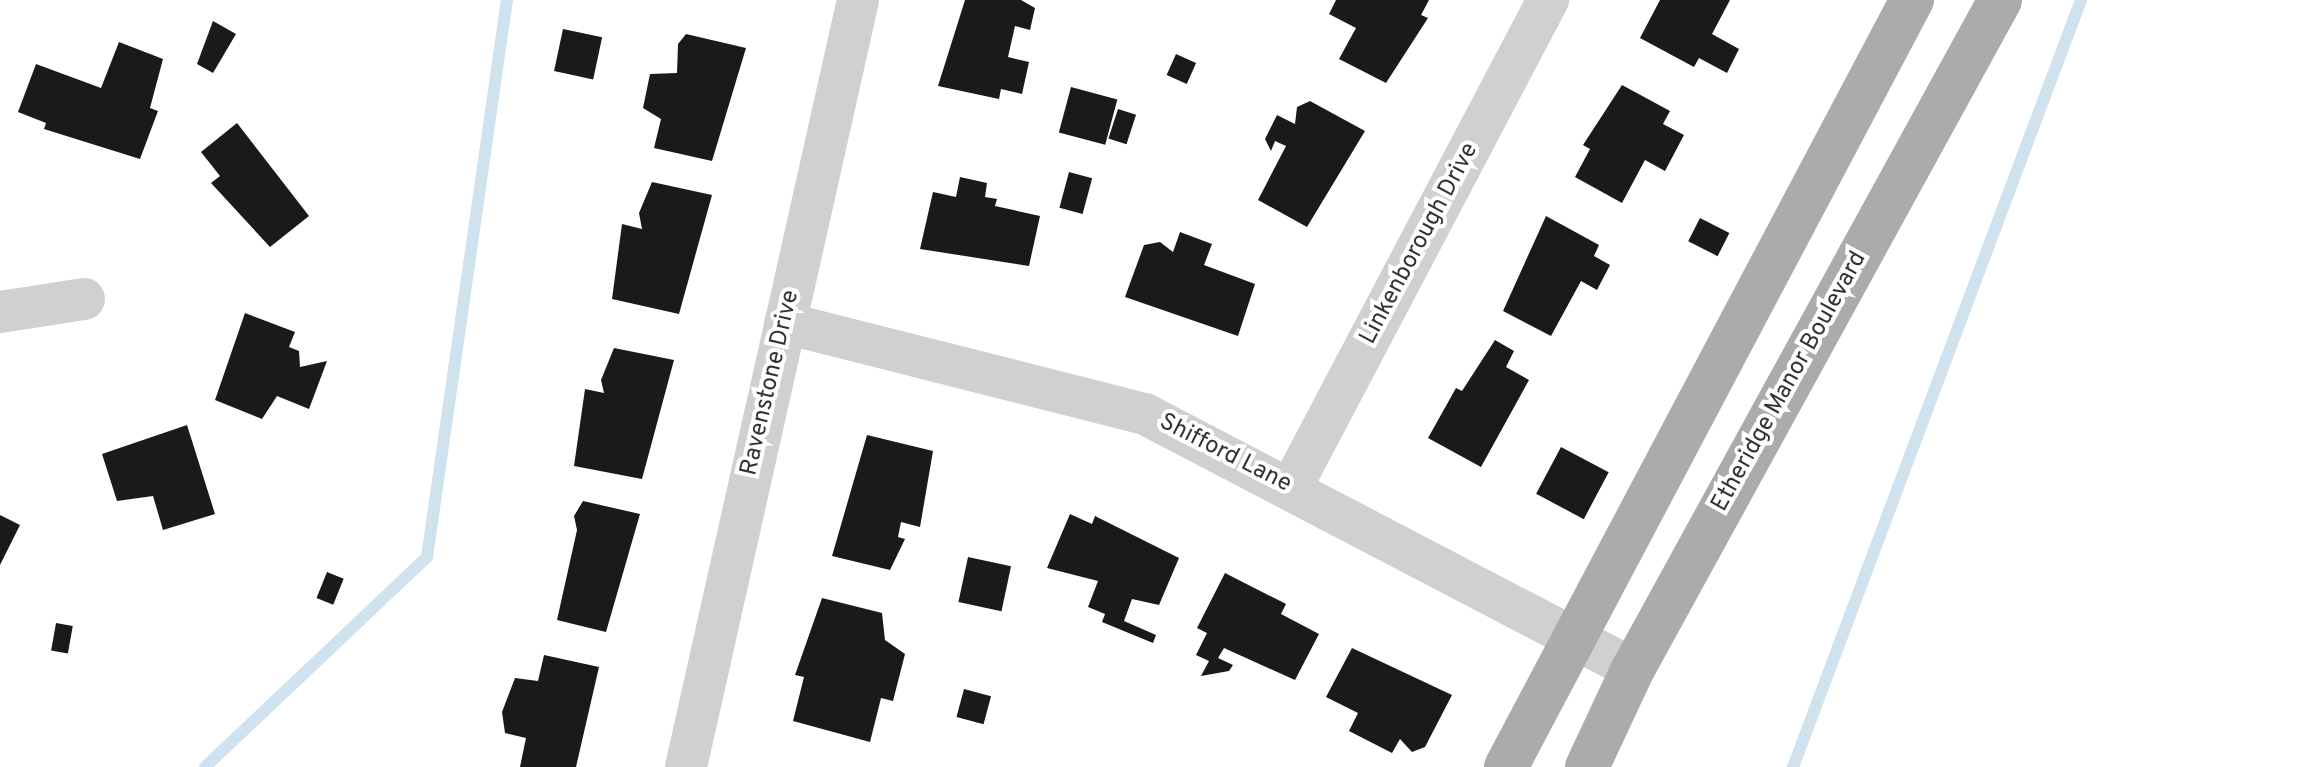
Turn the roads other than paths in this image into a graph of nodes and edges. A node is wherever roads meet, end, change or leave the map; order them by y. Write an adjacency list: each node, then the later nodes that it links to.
1 (858, 0): 7 (street, Ravenstone Drive)
2 (1548, 0): 8 (street, Linkenborough Drive)
3 (1912, 0): 9 (main road)
4 (2000, 0): 10 (main road, Etheridge Manor Boulevard)
5 (84, 299): 6 (street)
6 (0, 312)
7 (785, 323): 8 (street, Shifford Lane); 11 (street, Ravenstone Drive)
8 (1291, 488): 9 (street, Shifford Lane)
9 (1576, 641): 10 (street, Shifford Lane); 12 (main road)
10 (1633, 669): 13 (main road, Etheridge Manor Boulevard)
11 (686, 767)
12 (1506, 767)
13 (1587, 767)

